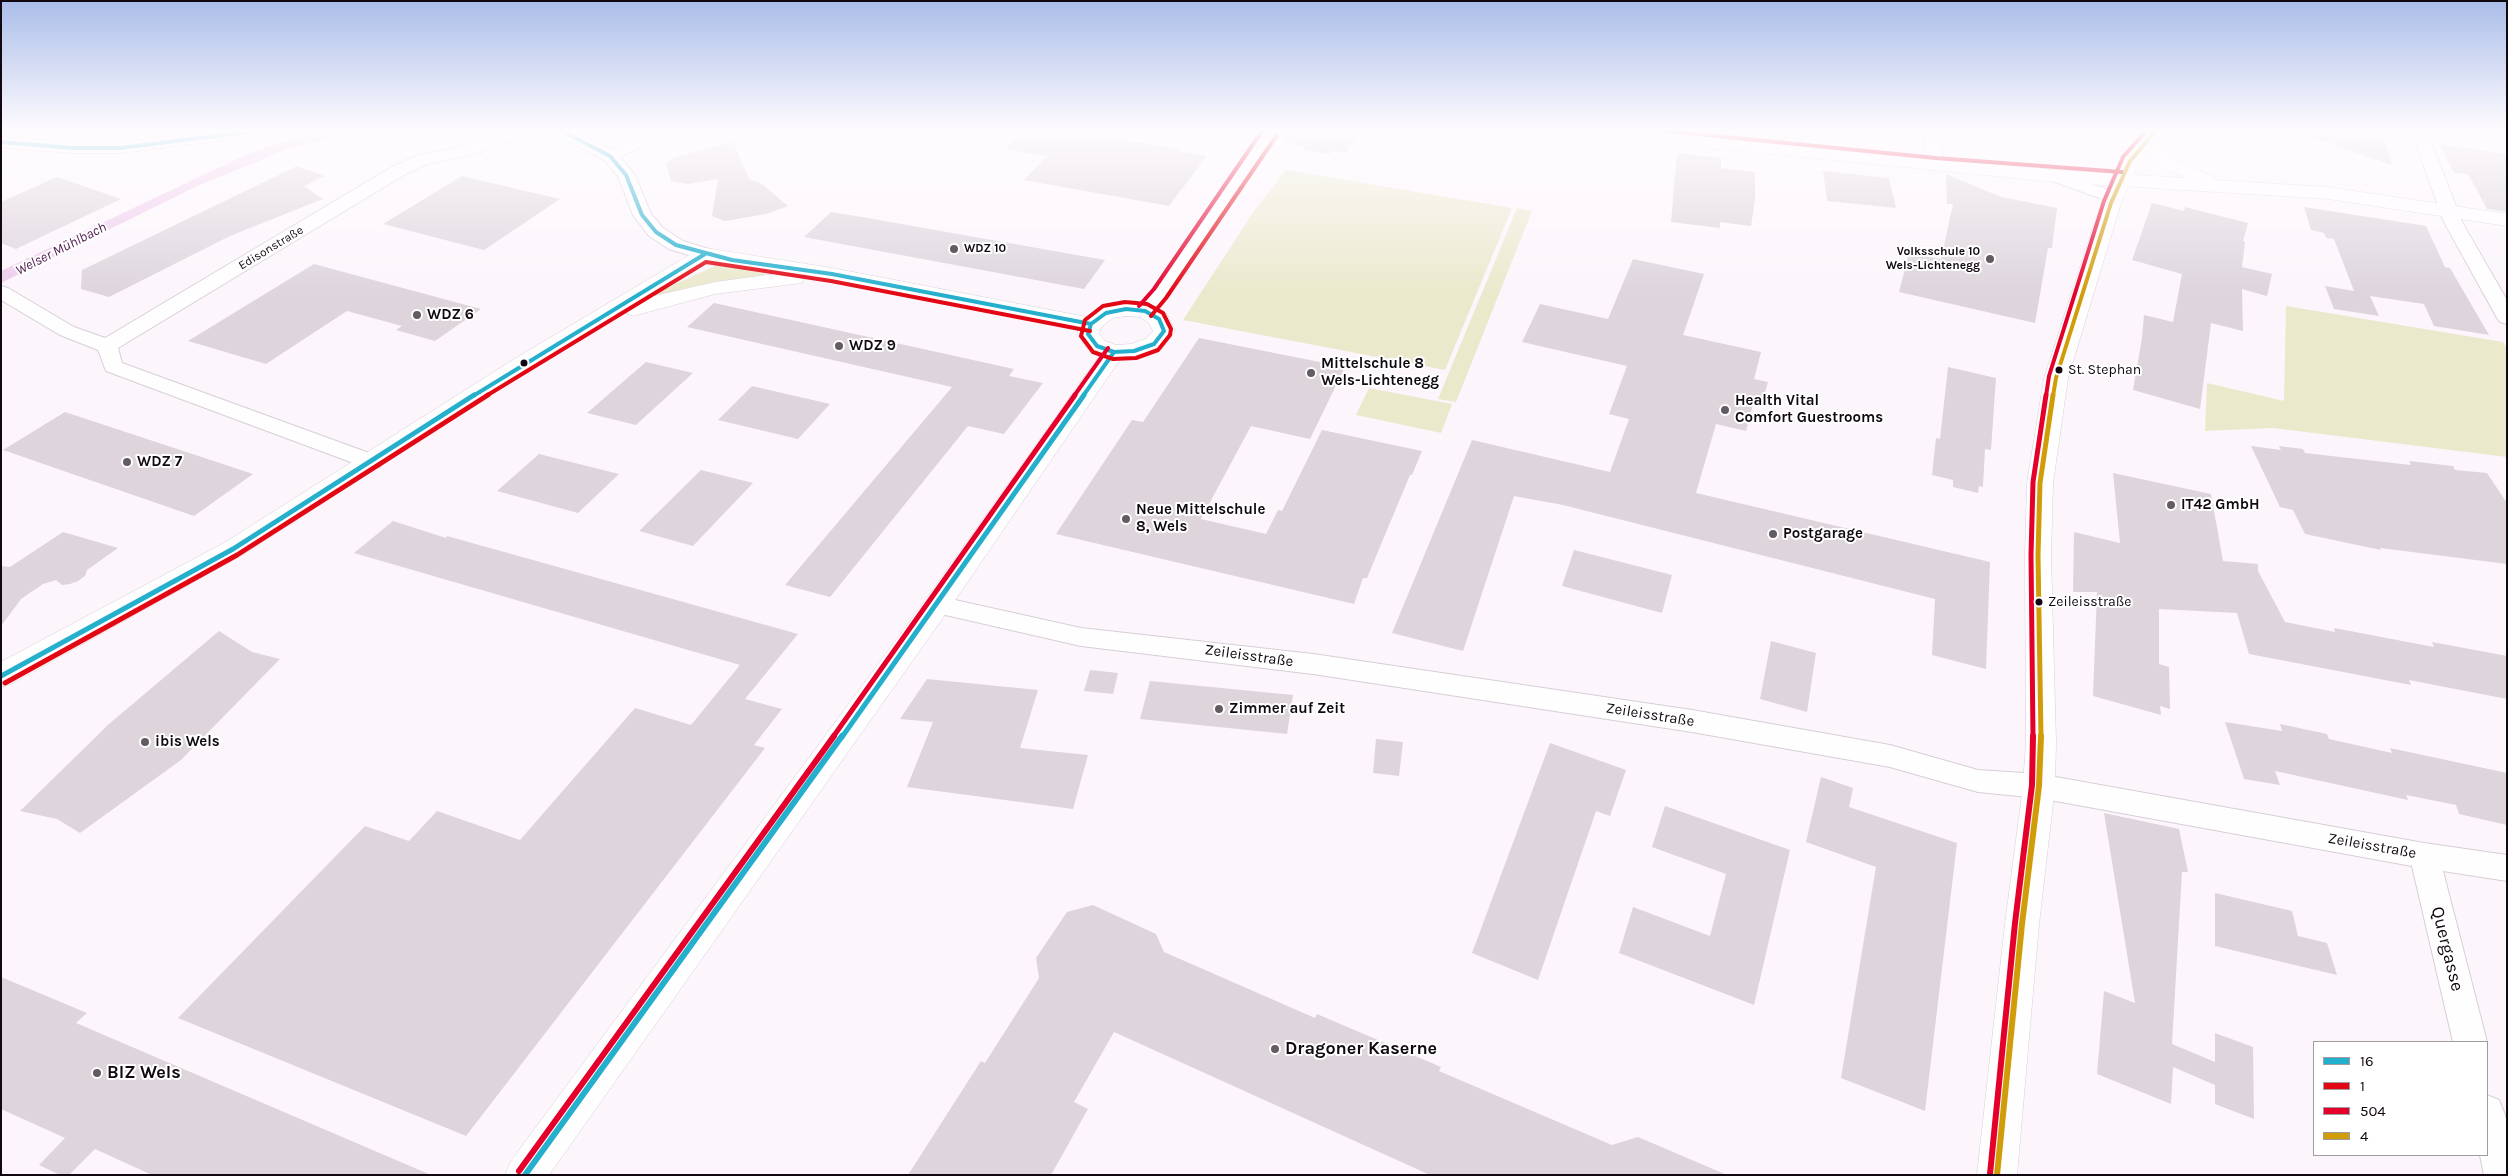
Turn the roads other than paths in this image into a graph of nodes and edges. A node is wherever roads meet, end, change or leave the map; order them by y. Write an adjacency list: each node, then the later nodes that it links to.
1 (372, 186): 17 (street, Edisonstraße)
2 (630, 186): 11 (street)
3 (1233, 186): 14 (main road)
4 (2081, 186): 8 (street)
5 (2118, 186): 8 (main road)
6 (2239, 186): 9 (main road)
7 (2439, 186): 9 (street)
8 (2114, 198): 23 (main road)
9 (2448, 212): 10 (main road); 15 (street)
10 (2507, 220)
11 (705, 254): 12 (main road); 18 (main road)
12 (832, 274): 16 (main road); 18 (main road)
13 (1, 292): 17 (street)
14 (1145, 311): 16 (main road); 19 (main road)
15 (2507, 318)
16 (1091, 324): 19 (main road)
17 (107, 346): 20 (street)
18 (552, 346): 20 (main road)
19 (1114, 352): 21 (main road)
20 (372, 462): 22 (main road)
21 (938, 606): 23 (street, Zeileisstraße); 28 (main road)
22 (1, 676)
23 (2039, 786): 24 (street, Zeileisstraße); 29 (main road)
24 (2424, 856): 25 (street, Zeileisstraße); 26 (street, Quergasse)
25 (2507, 868)
26 (2470, 1041)
27 (2488, 1116): 30 (street)
28 (525, 1175)
29 (1997, 1175)
30 (2502, 1175)

